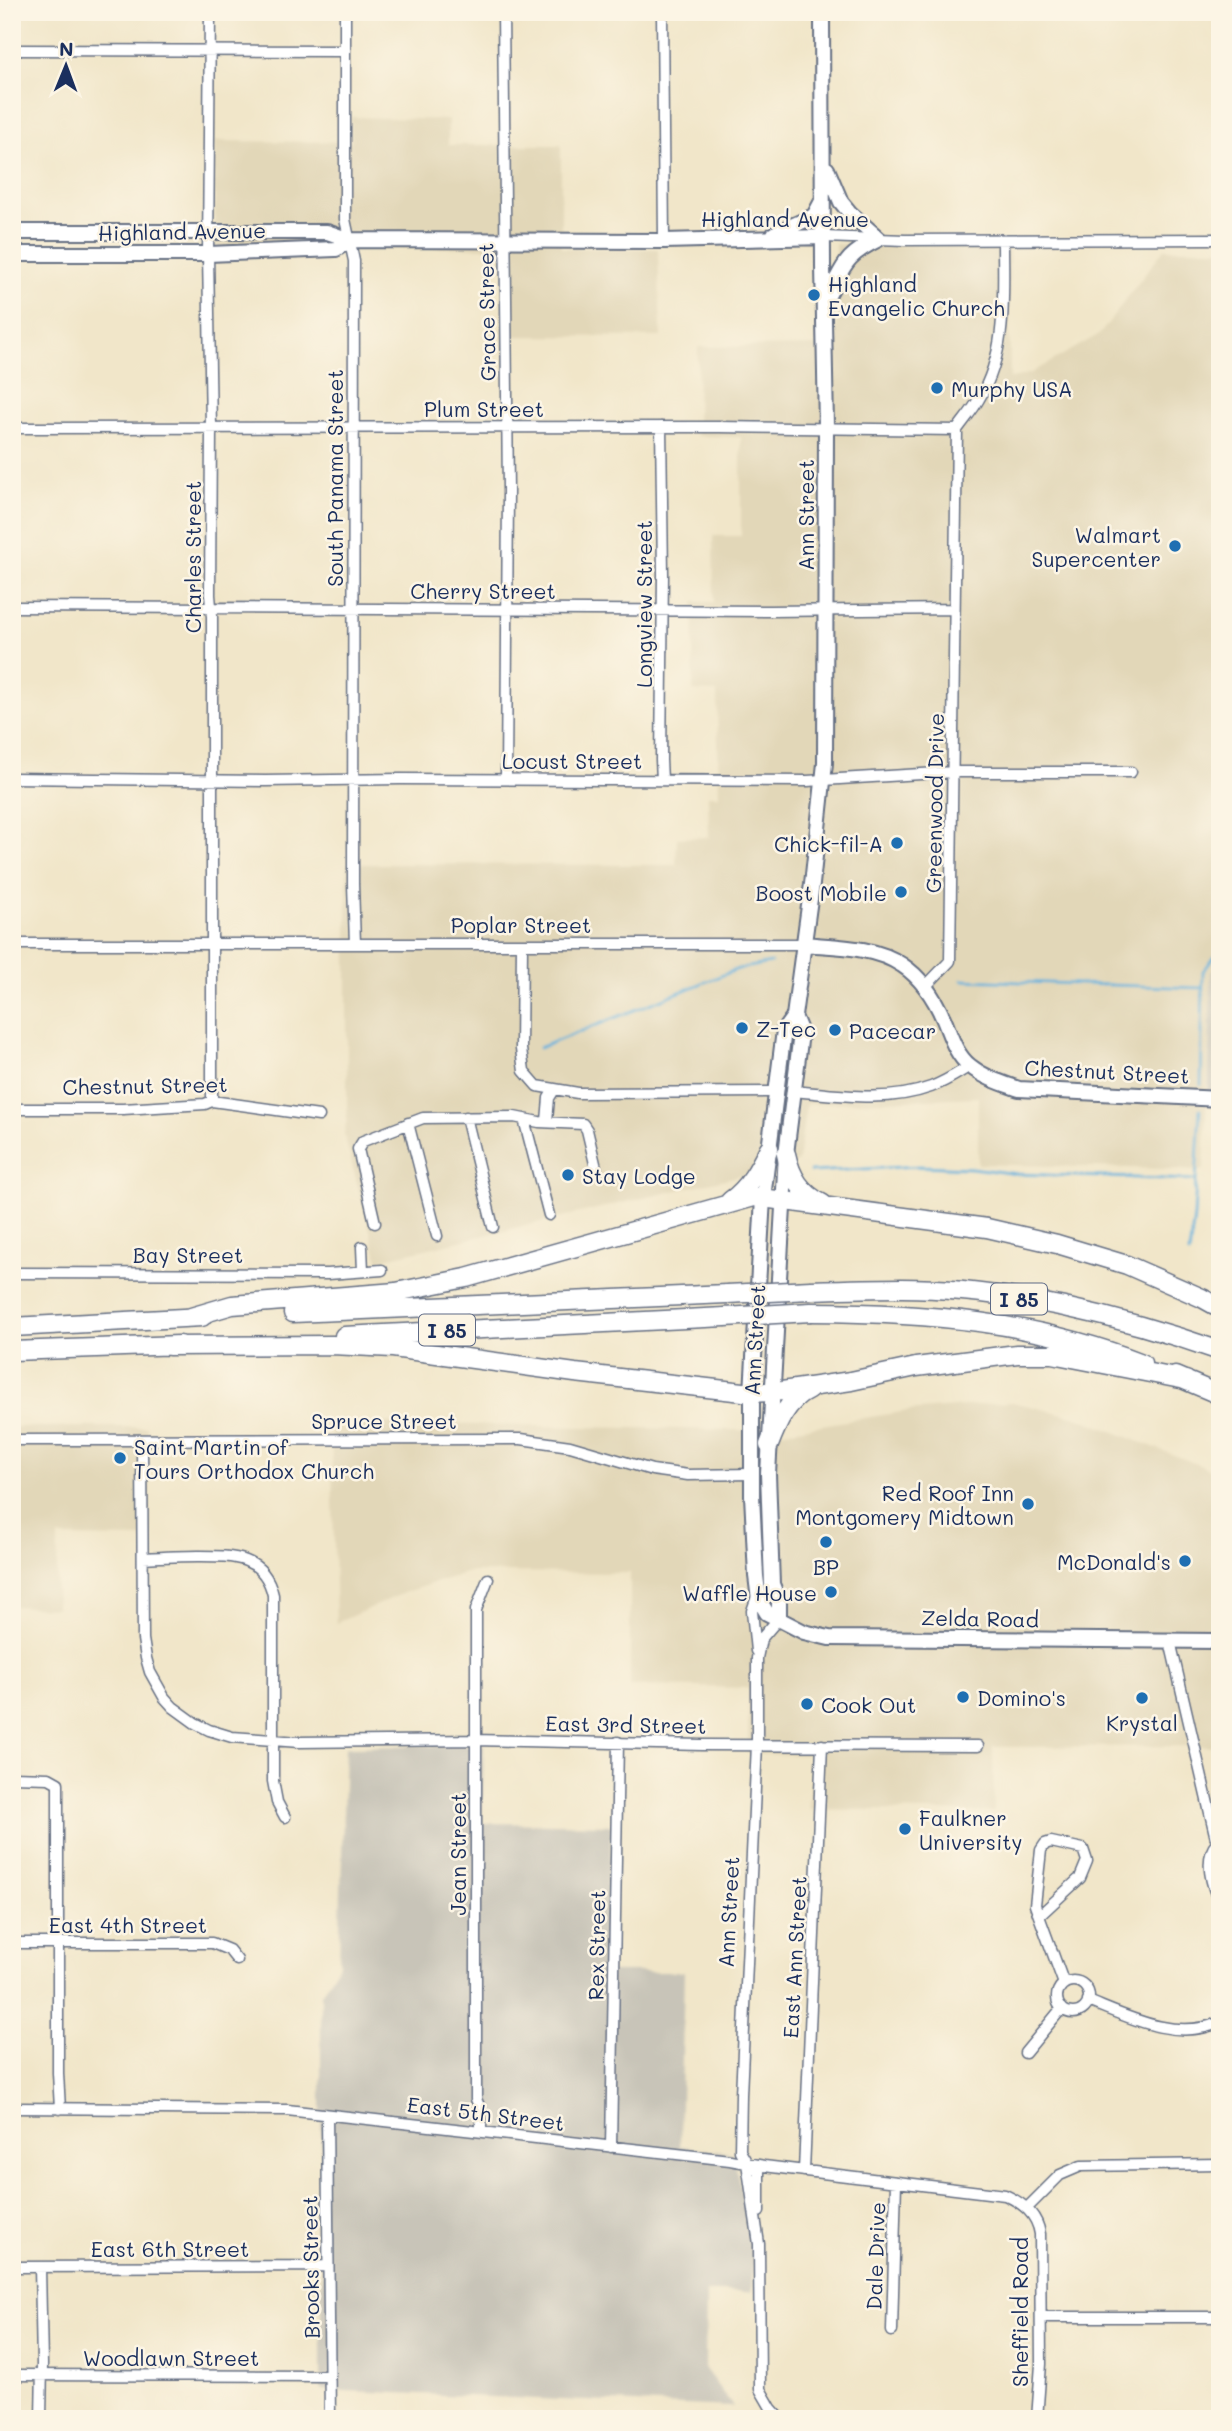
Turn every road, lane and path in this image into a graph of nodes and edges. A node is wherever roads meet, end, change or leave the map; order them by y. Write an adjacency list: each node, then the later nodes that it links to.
1 (210, 12): 7 (street, Charles Street)
2 (345, 12): 8 (street, South Panama Street)
3 (503, 12): 19 (street, Grace Street)
4 (662, 12): 20 (street)
5 (822, 12): 9 (main road, Ann Street)
6 (12, 50): 7 (street)
7 (210, 50): 8 (street); 12 (street, Charles Street)
8 (345, 51): 17 (street, South Panama Street)
9 (824, 161): 10 (main road, Ann Street); 15 (main road)
10 (824, 197): 13 (main road, Ann Street); 14 (main road)
11 (12, 232): 12 (main road, Highland Avenue)
12 (208, 232): 17 (main road, Highland Avenue); 22 (street, Charles Street)
13 (824, 237): 14 (main road, Highland Avenue); 15 (street, Highland Avenue); 23 (main road, Ann Street)
14 (764, 239): 20 (main road, Highland Avenue)
15 (879, 239): 18 (street, Highland Avenue); 23 (main road)
16 (1220, 239): 18 (street, Highland Avenue)
17 (350, 240): 19 (main road, Highland Avenue); 22 (main road, Highland Avenue); 28 (street, South Panama Street)
18 (1003, 240): 30 (street)
19 (505, 241): 20 (main road, Highland Avenue); 24 (street, Grace Street)
20 (664, 241)
21 (12, 254): 22 (main road, Highland Avenue)
22 (208, 254): 27 (street, Charles Street)
23 (824, 303): 29 (main road, Ann Street)
24 (506, 427): 25 (street, Plum Street); 28 (street, Plum Street); 35 (street, Grace Street)
25 (661, 427): 29 (street, Plum Street); 36 (street, Longview Street)
26 (12, 428): 27 (street, Plum Street)
27 (211, 428): 28 (street, Plum Street); 32 (street, Charles Street)
28 (354, 428): 33 (street, South Panama Street)
29 (826, 428): 30 (street, Plum Street); 37 (main road, Ann Street)
30 (957, 430): 34 (street, Greenwood Drive)
31 (12, 607): 32 (street, Cherry Street)
32 (211, 607): 33 (street, Cherry Street); 44 (street, Charles Street)
33 (353, 608): 35 (street, Cherry Street); 42 (street, South Panama Street)
34 (954, 609): 37 (street, Cherry Street); 38 (street, Greenwood Drive)
35 (506, 610): 36 (street, Cherry Street); 41 (street, Grace Street)
36 (662, 610): 37 (street, Cherry Street); 43 (street, Longview Street)
37 (825, 611): 45 (main road, Ann Street)
38 (954, 772): 39 (street, Locust Street); 45 (street, Locust Street); 51 (street, Greenwood Drive)
39 (1130, 772)
40 (12, 778): 44 (street, Locust Street)
41 (506, 779): 42 (street, Locust Street); 43 (street, Locust Street)
42 (354, 780): 44 (street, Locust Street); 48 (street, South Panama Street)
43 (662, 780): 45 (street, Locust Street)
44 (210, 781): 46 (street, Charles Street)
45 (824, 781): 49 (main road, Ann Street)
46 (210, 943): 47 (street, Poplar Street); 48 (street, Poplar Street); 58 (street, Charles Street)
47 (12, 944)
48 (355, 944): 50 (street, Poplar Street)
49 (803, 944): 50 (street, Poplar Street); 51 (main road, Poplar Street); 52 (main road, Ann Street)
50 (522, 946): 54 (street)
51 (925, 987): 53 (main road, Poplar Street)
52 (794, 1016): 55 (main road, Ann Street); 56 (main road, Ann Street)
53 (970, 1066): 55 (street); 57 (main road, Chestnut Street)
54 (554, 1090): 56 (street); 63 (street)
55 (793, 1091): 65 (main road, Ann Street)
56 (777, 1092): 65 (main road, Ann Street)
57 (1220, 1099)
58 (212, 1101): 59 (street, Chestnut Street); 60 (street, Chestnut Street)
59 (12, 1109)
60 (319, 1116)
61 (466, 1117): 62 (street); 64 (street); 73 (street)
62 (524, 1119): 63 (street); 71 (street)
63 (547, 1121): 66 (street)
64 (408, 1122): 72 (street); 74 (street)
65 (778, 1151): 67 (main road, Ann Street); 68 (main road, Ann Street); 69 (highway); 70 (highway)
66 (597, 1172)
67 (763, 1198): 68 (highway); 69 (highway); 87 (main road, Ann Street)
68 (783, 1201): 70 (highway); 88 (main road, Ann Street)
69 (721, 1205): 80 (highway)
70 (829, 1208): 79 (highway)
71 (549, 1215)
72 (375, 1223)
73 (493, 1227)
74 (437, 1236)
75 (362, 1247): 77 (street)
76 (382, 1269): 77 (street, Bay Street)
77 (363, 1271): 78 (street, Bay Street)
78 (12, 1273)
79 (1220, 1308)
80 (191, 1317): 81 (highway, I 85); 84 (highway, I 85, bridge)
81 (12, 1327)
82 (169, 1346): 83 (highway, I 85); 85 (highway, I 85, bridge); 87 (highway)
83 (12, 1351)
84 (1220, 1351)
85 (1186, 1380): 86 (highway); 89 (highway, I 85)
86 (816, 1386): 88 (highway); 92 (highway)
87 (751, 1393): 88 (highway); 93 (main road, Ann Street)
88 (771, 1393): 92 (main road, Ann Street)
89 (1220, 1395)
90 (12, 1440): 91 (street, Spruce Street)
91 (142, 1440): 93 (street, Spruce Street); 94 (street, East 3rd Street)
92 (769, 1445): 97 (main road, Ann Street)
93 (752, 1474): 96 (main road, Ann Street)
94 (143, 1558): 101 (street, East 3rd Street); 101 (street)
95 (488, 1579): 102 (street, Jean Street)
96 (758, 1593): 97 (main road, Zelda Road); 100 (street, Ann Street)
97 (779, 1618): 98 (main road, Zelda Road); 100 (street, Ann Street)
98 (1170, 1641): 99 (main road, Zelda Road); 109 (street)
99 (1220, 1641)
100 (757, 1660): 104 (street, Ann Street)
101 (274, 1740): 102 (street, East 3rd Street); 108 (street)
102 (475, 1740): 103 (street, East 3rd Street); 123 (street, Jean Street)
103 (618, 1742): 104 (street, East 3rd Street); 124 (street, Rex Street)
104 (757, 1744): 105 (street, East 3rd Street); 125 (street, Ann Street)
105 (822, 1745): 106 (street, East 3rd Street); 127 (street, East Ann Street)
106 (978, 1746)
107 (12, 1777): 113 (street)
108 (285, 1817)
109 (1218, 1844): 110 (street)
110 (1220, 1903)
111 (1039, 1916): 111 (street); 115 (street)
112 (12, 1943): 113 (street, East 4th Street)
113 (58, 1943): 114 (street, East 4th Street); 121 (street)
114 (237, 1960)
115 (1064, 1984): 116 (street); 117 (street)
116 (1088, 2001): 117 (street); 118 (street)
117 (1062, 2008): 119 (street)
118 (1220, 2022)
119 (1025, 2053)
120 (12, 2108): 121 (street, East 5th Street)
121 (60, 2109): 122 (street, East 5th Street)
122 (327, 2115): 123 (street, East 5th Street); 130 (street, Brooks Street)
123 (481, 2131): 124 (street, East 5th Street)
124 (611, 2147): 125 (street, East 5th Street)
125 (747, 2163): 127 (street, East 5th Street); 141 (street, Ann Street)
126 (1220, 2165): 129 (street)
127 (804, 2171): 128 (street, East 5th Street)
128 (896, 2182): 129 (street, East 5th Street); 135 (street, Dale Drive)
129 (1027, 2208): 133 (street, Sheffield Road)
130 (328, 2266): 132 (street, East 6th Street); 138 (street, Brooks Street)
131 (12, 2267): 132 (street, East 6th Street)
132 (40, 2267): 137 (street)
133 (1041, 2317): 134 (street); 142 (street, Sheffield Road)
134 (1215, 2317)
135 (892, 2330)
136 (12, 2375): 137 (street, Woodlawn Street)
137 (41, 2376): 138 (street, Woodlawn Street); 139 (street)
138 (330, 2376): 140 (street, Brooks Street)
139 (41, 2419)
140 (330, 2419)
141 (781, 2419)
142 (1037, 2419)

